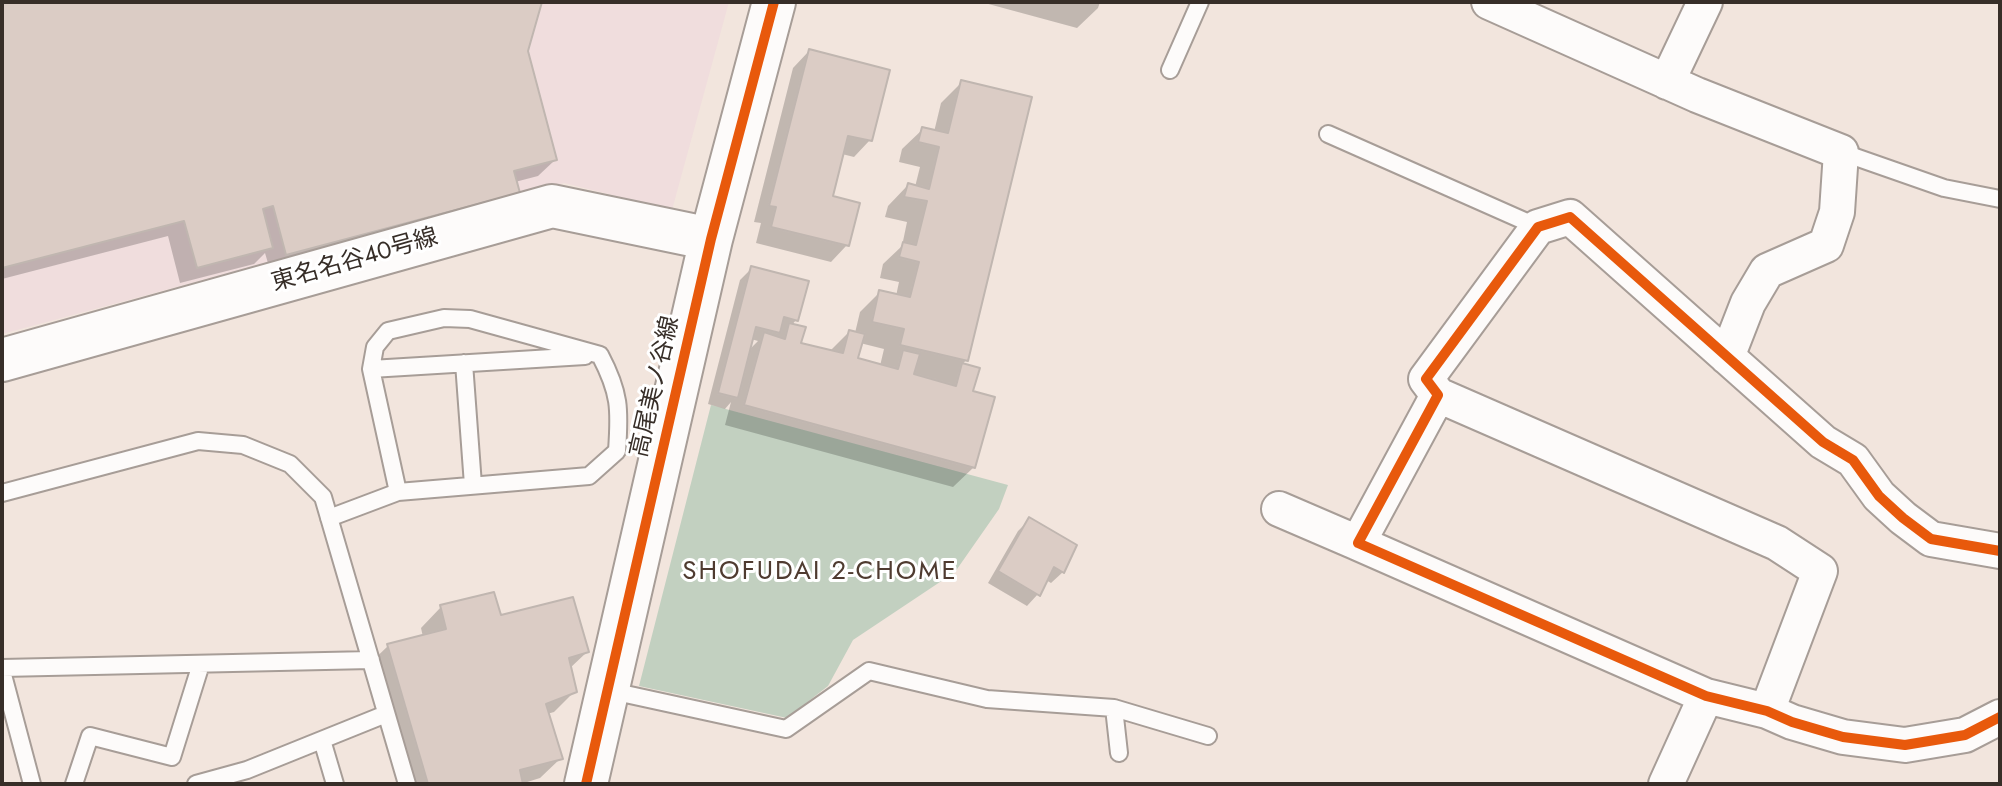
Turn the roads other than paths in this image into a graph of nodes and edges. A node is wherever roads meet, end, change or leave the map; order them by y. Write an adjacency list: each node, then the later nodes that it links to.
1 (774, 2): 11 (street, 高尾美ノ谷線)
2 (1200, 2): 5 (lane)
3 (1489, 2): 6 (street)
4 (1705, 2): 6 (street)
5 (1170, 70)
6 (1667, 82): 8 (street)
7 (1328, 134): 10 (lane)
8 (1841, 152): 9 (lane); 13 (street)
9 (2000, 199)
10 (1538, 227): 13 (street); 17 (street)
11 (711, 239): 14 (street, 東名名谷４０号線); 28 (street, 高尾美ノ谷線)
12 (600, 355): 15 (lane); 16 (lane); 18 (lane)
13 (1727, 357): 24 (street)
14 (2, 360)
15 (464, 363): 16 (lane); 18 (lane)
16 (371, 369): 19 (lane)
17 (1438, 395): 23 (street); 31 (street)
18 (473, 485): 19 (lane)
19 (398, 492): 22 (lane)
20 (2, 493): 22 (lane)
21 (1279, 509): 23 (street)
22 (329, 518): 25 (lane)
23 (1358, 543): 29 (street)
24 (2000, 551)
25 (371, 660): 26 (lane); 32 (lane)
26 (201, 664): 27 (lane); 38 (lane)
27 (2, 669): 37 (lane)
28 (607, 690): 30 (lane); 42 (street, 高尾美ノ谷線)
29 (1706, 696): 31 (street); 43 (street)
30 (1114, 708): 34 (lane); 36 (lane)
31 (1767, 711): 33 (street)
32 (386, 714): 35 (lane); 41 (lane)
33 (2000, 717)
34 (1208, 736)
35 (322, 740): 39 (lane); 40 (lane)
36 (1119, 753)
37 (32, 784)
38 (74, 784)
39 (196, 784)
40 (335, 784)
41 (407, 784)
42 (586, 784)
43 (1666, 784)

